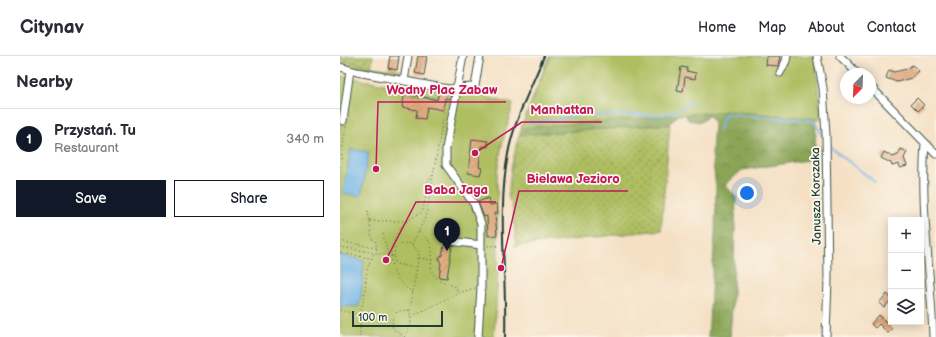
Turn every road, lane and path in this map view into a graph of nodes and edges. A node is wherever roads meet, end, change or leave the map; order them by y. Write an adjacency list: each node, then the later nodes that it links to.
1 (408, 56): 11 (street)
2 (463, 56): 12 (street)
3 (480, 56): 12 (street)
4 (787, 56): 10 (street)
5 (817, 56): 52 (street, Janusza Korczaka)
6 (840, 56): 8 (street)
7 (340, 67): 9 (street)
8 (852, 68)
9 (350, 70): 11 (street); 15 (street)
10 (780, 73)
11 (404, 81): 12 (street)
12 (457, 87): 28 (street)
13 (448, 92): 19 (path)
14 (876, 92): 16 (street)
15 (343, 121): 18 (path)
16 (924, 143): 17 (street); 53 (street)
17 (936, 154)
18 (340, 167)
19 (434, 174): 22 (path); 23 (path)
20 (368, 211): 21 (path)
21 (370, 221): 22 (path); 31 (path)
22 (407, 221): 36 (path)
23 (418, 232): 27 (path); 40 (path)
24 (383, 234): 35 (path)
25 (446, 234): 28 (street)
26 (340, 241): 31 (path)
27 (412, 244): 37 (path); 38 (path)
28 (481, 246): 29 (path); 42 (street)
29 (499, 246)
30 (340, 247): 33 (path)
31 (377, 248): 34 (path)
32 (340, 253): 39 (path)
33 (372, 253): 34 (path); 39 (path)
34 (377, 254): 35 (path)
35 (388, 256): 36 (path)
36 (391, 256): 37 (path); 43 (path)
37 (394, 256): 41 (path)
38 (418, 258): 40 (path); 41 (path)
39 (371, 259): 47 (path)
40 (432, 260): 44 (path)
41 (417, 268): 43 (path)
42 (481, 287): 44 (path); 51 (street)
43 (413, 292): 46 (path)
44 (458, 293): 48 (path)
45 (340, 310): 47 (path)
46 (410, 310): 48 (path); 49 (path)
47 (359, 315): 50 (path)
48 (411, 316): 49 (path)
49 (405, 336)
50 (360, 337)
51 (478, 337)
52 (826, 337)
53 (933, 337)

